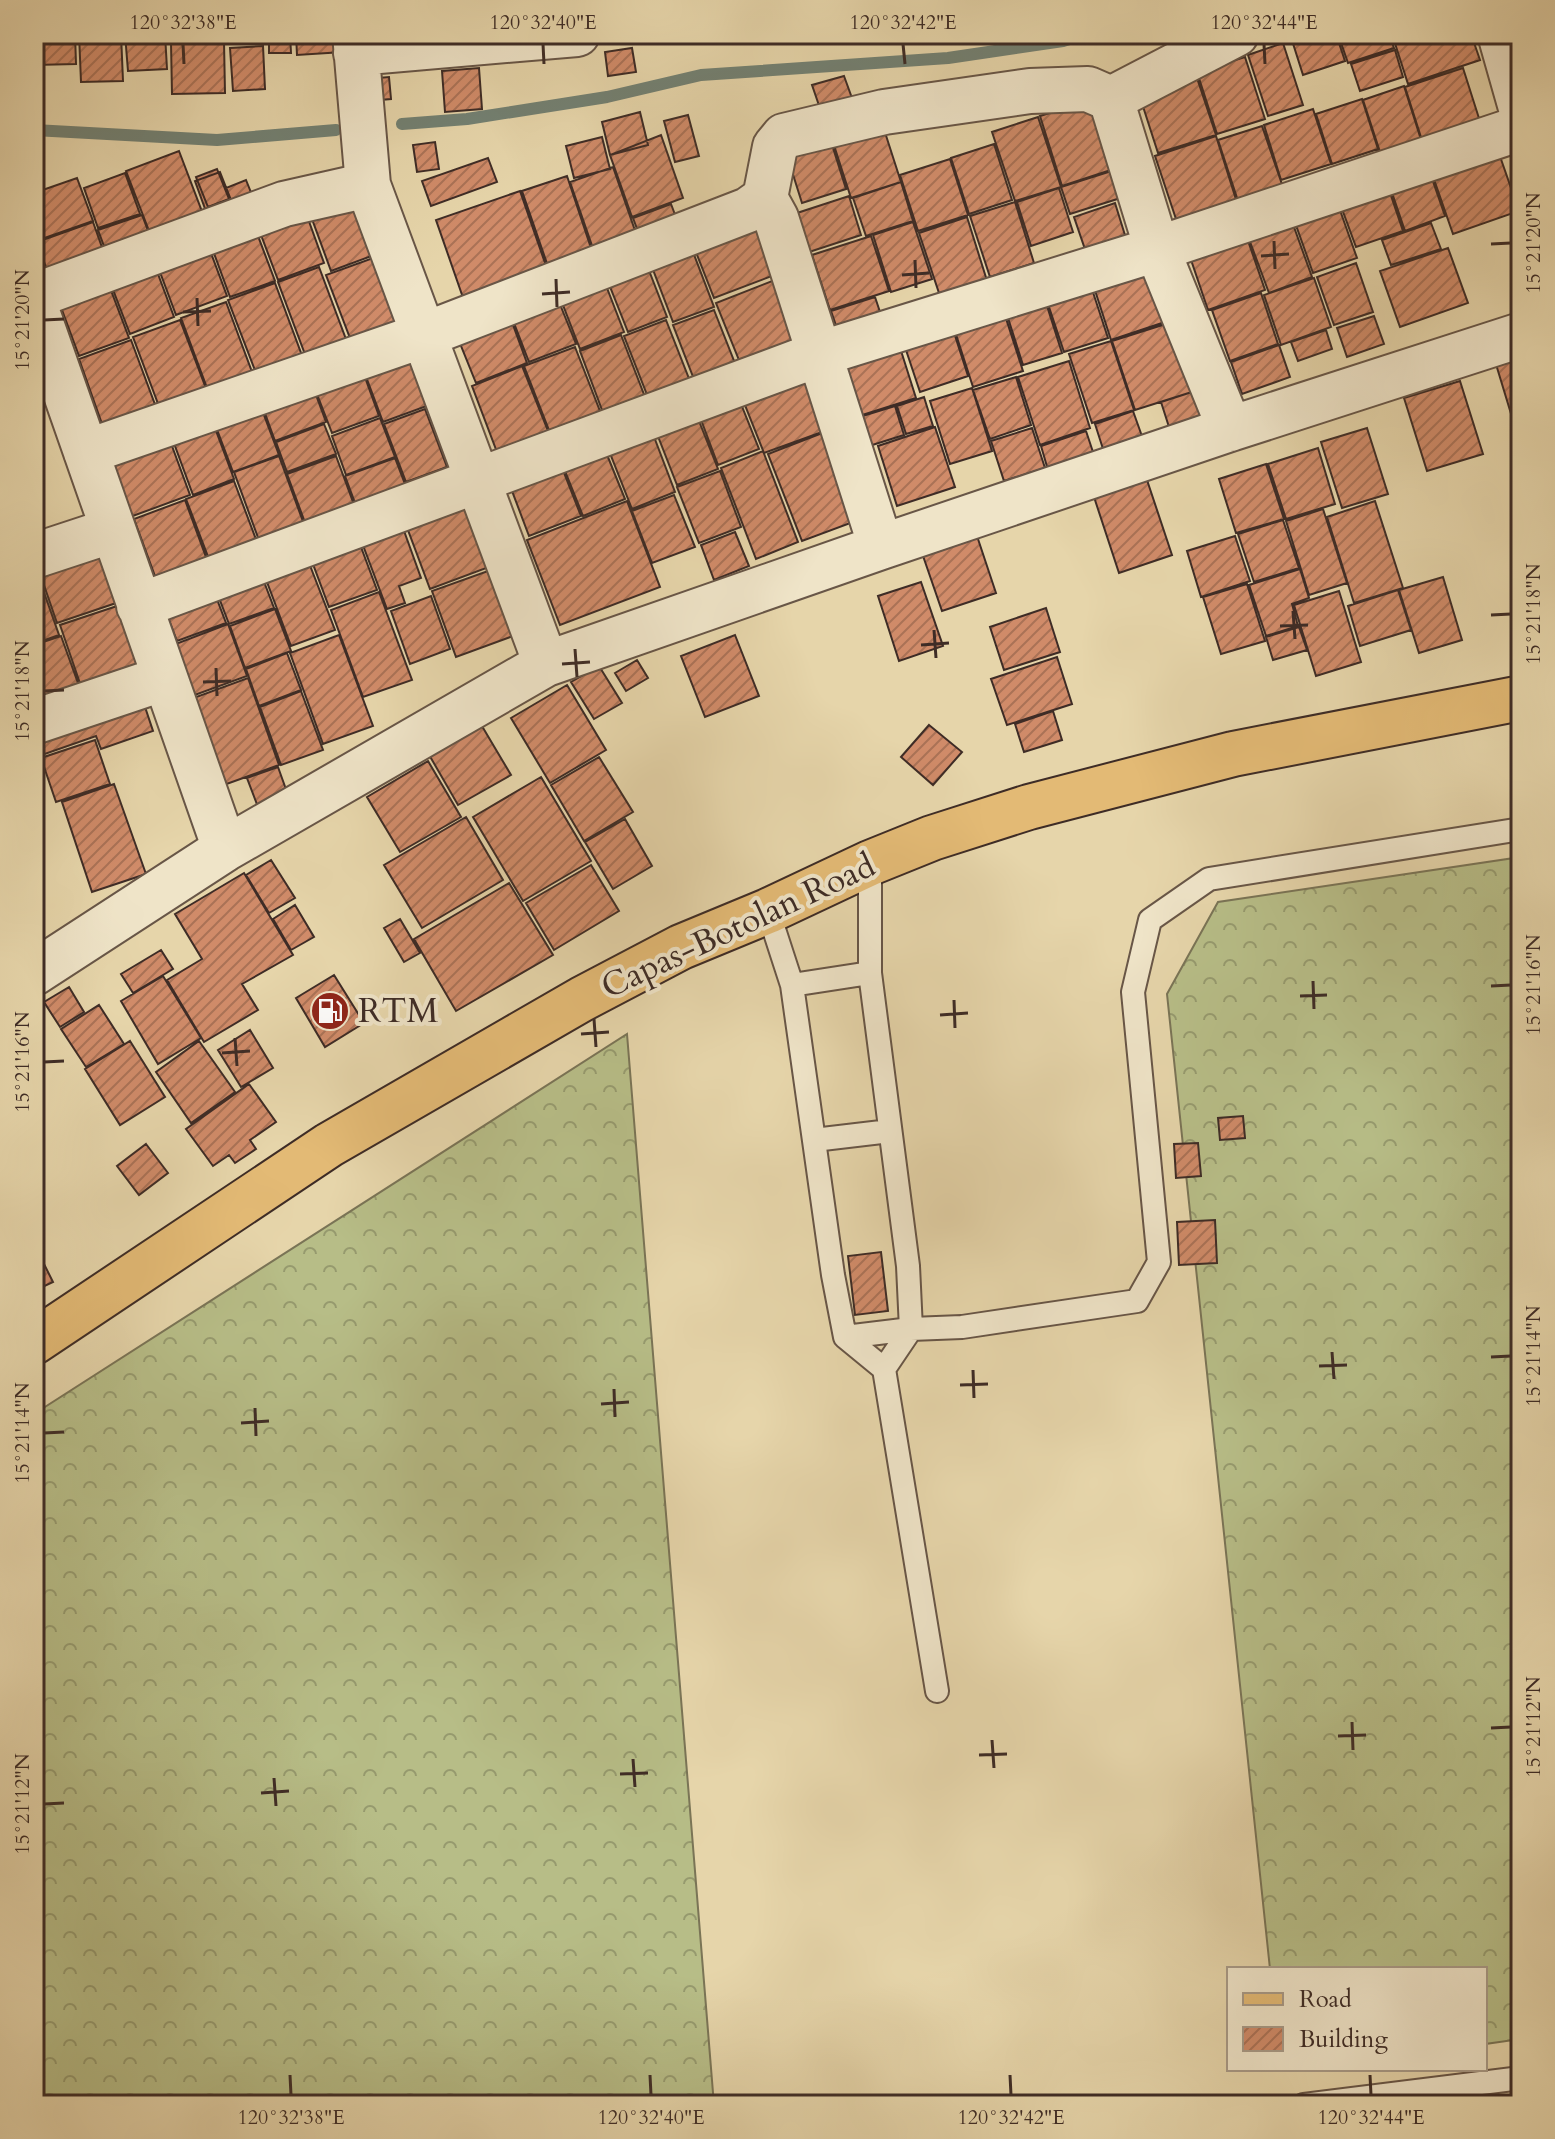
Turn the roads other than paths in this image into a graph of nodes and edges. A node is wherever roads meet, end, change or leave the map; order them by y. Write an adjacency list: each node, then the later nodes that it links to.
1 (577, 34): 4 (street)
2 (1236, 34): 5 (street)
3 (1500, 34): 6 (street)
4 (356, 44): 8 (street)
5 (1111, 99): 9 (street); 10 (street)
6 (1521, 108)
7 (1521, 128): 10 (street)
8 (368, 185): 11 (street); 13 (street)
9 (765, 198): 13 (street); 15 (street)
10 (1157, 249): 15 (street); 16 (street)
11 (34, 296)
12 (34, 303): 17 (street)
13 (424, 335): 17 (street); 18 (street)
14 (1521, 335): 16 (street)
15 (819, 354): 18 (street); 20 (street)
16 (1230, 429): 20 (street)
17 (86, 452): 19 (street)
18 (478, 481): 22 (street); 23 (street)
19 (113, 530): 21 (street); 22 (street)
20 (881, 547): 23 (street)
21 (34, 556)
22 (139, 606): 24 (street)
23 (546, 664): 28 (street)
24 (165, 678): 26 (street); 28 (street)
25 (1521, 698): 29 (main road, Capas-Botolan Road)
26 (34, 722)
27 (1521, 829): 36 (lane)
28 (225, 849): 31 (street)
29 (870, 863): 30 (main road, Capas-Botolan Road); 32 (lane)
30 (768, 911): 33 (lane); 38 (main road, Capas-Botolan Road)
31 (34, 973)
32 (870, 973): 33 (lane); 34 (lane)
33 (792, 985): 35 (lane)
34 (890, 1131): 35 (lane); 36 (lane)
35 (814, 1140): 37 (lane)
36 (911, 1329): 37 (lane); 39 (lane)
37 (845, 1337): 39 (lane)
38 (34, 1342)
39 (884, 1369): 40 (lane)
40 (937, 1691)
41 (1521, 2078): 42 (lane)
42 (1304, 2105)

